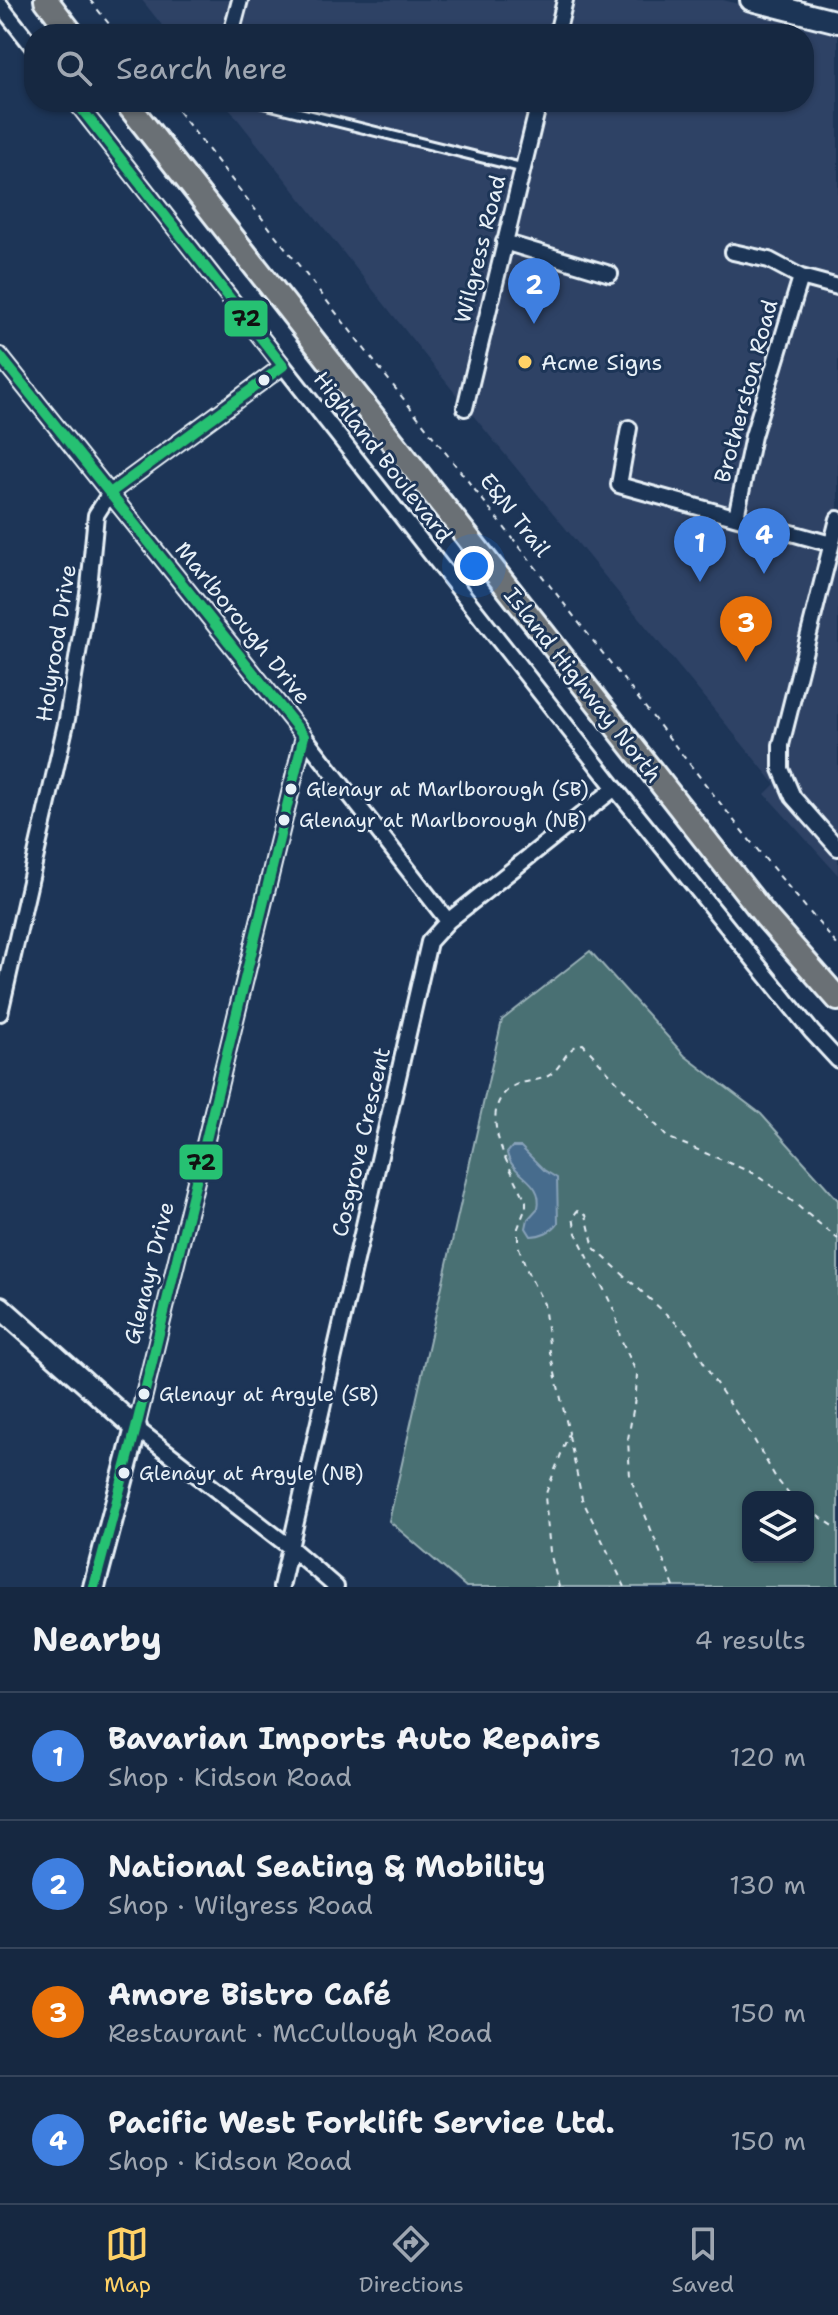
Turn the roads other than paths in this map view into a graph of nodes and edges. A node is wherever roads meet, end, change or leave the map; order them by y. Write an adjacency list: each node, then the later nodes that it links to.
1 (46, 0): 7 (main road)
2 (240, 0): 8 (street)
3 (565, 0): 9 (street)
4 (751, 0): 6 (street)
5 (0, 5): 10 (street)
6 (838, 22)
7 (64, 24)
8 (234, 24)
9 (559, 24)
10 (24, 35)
11 (84, 112): 22 (street, Highland Boulevard)
12 (134, 112): 33 (main road, Island Highway North)
13 (297, 112): 15 (lane)
14 (537, 112): 15 (street, Wilgress Road)
15 (523, 168): 16 (street, Wilgress Road)
16 (504, 242): 18 (street); 23 (street, Wilgress Road)
17 (733, 252): 19 (street, Brotherston Road)
18 (610, 274)
19 (801, 277): 20 (street, Brotherston Road); 26 (street, Brotherston Road)
20 (838, 287)
21 (0, 356): 25 (street, Marlborough Drive)
22 (283, 366): 25 (street); 30 (street, Highland Boulevard)
23 (465, 408)
24 (629, 428): 26 (street)
25 (110, 493): 29 (street, Marlborough Drive); 34 (street, Holyrood Drive)
26 (736, 517): 28 (street)
27 (838, 519): 28 (street)
28 (831, 544): 31 (street)
29 (304, 736): 32 (street, Marlborough Drive); 37 (street, Glenayr Drive)
30 (615, 788): 32 (street, Cosgrove Crescent); 35 (street, Highland Boulevard)
31 (838, 848)
32 (448, 921): 38 (street, Cosgrove Crescent)
33 (838, 999)
34 (0, 1013)
35 (838, 1060)
36 (0, 1307): 37 (street)
37 (136, 1428): 38 (street); 39 (street, Glenayr Drive)
38 (291, 1548): 40 (street, Cosgrove Crescent); 41 (street)
39 (94, 1587)
40 (281, 1587)
41 (336, 1587)

